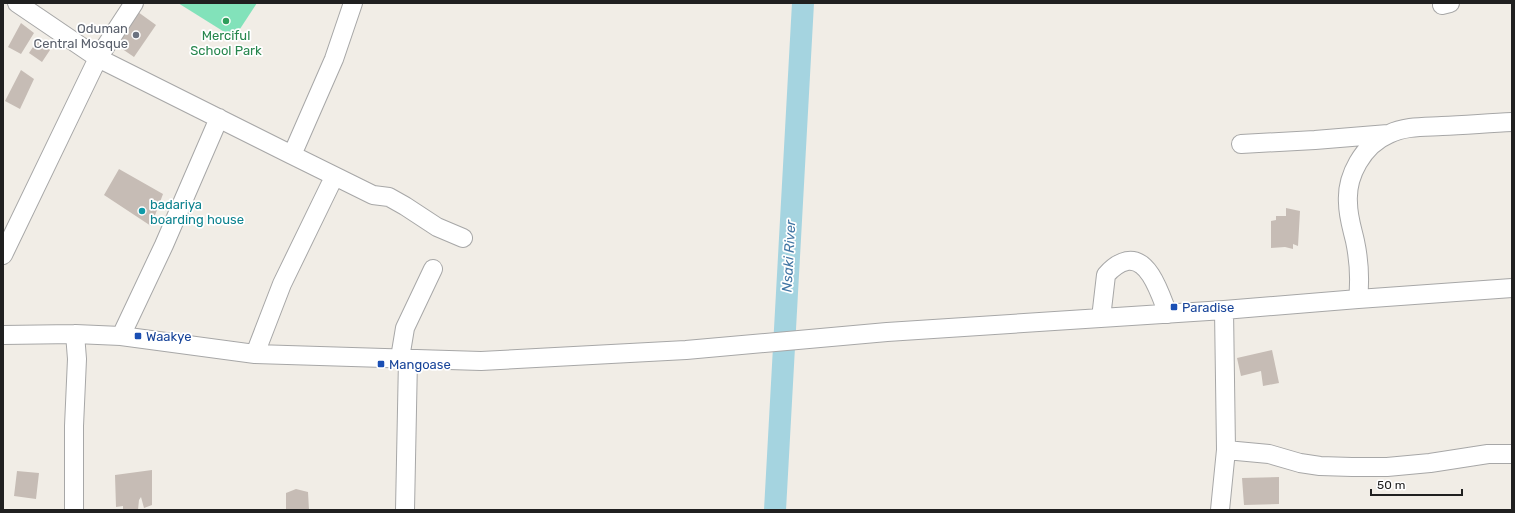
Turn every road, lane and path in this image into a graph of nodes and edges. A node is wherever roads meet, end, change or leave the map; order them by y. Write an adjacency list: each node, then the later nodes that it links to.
1 (17, 3): 4 (street)
2 (134, 3): 4 (street)
3 (353, 3): 9 (street)
4 (98, 58): 5 (street); 12 (street)
5 (219, 118): 9 (street); 21 (street)
6 (1512, 122): 7 (street)
7 (1388, 134): 8 (street); 15 (street)
8 (1241, 144)
9 (292, 155): 10 (street)
10 (334, 176): 11 (street); 22 (street)
11 (464, 238)
12 (4, 249)
13 (433, 269): 23 (street)
14 (1512, 288): 15 (street)
15 (1358, 299): 16 (street)
16 (1224, 310): 17 (street); 24 (street)
17 (1168, 314): 18 (street); 18 (street)
18 (1102, 318): 23 (street)
19 (75, 334): 20 (street); 21 (street); 26 (street)
20 (3, 335)
21 (121, 336): 22 (street)
22 (255, 354): 23 (street)
23 (404, 358): 27 (street)
24 (1226, 450): 25 (street); 28 (street)
25 (1512, 454)
26 (74, 510)
27 (404, 510)
28 (1220, 510)

